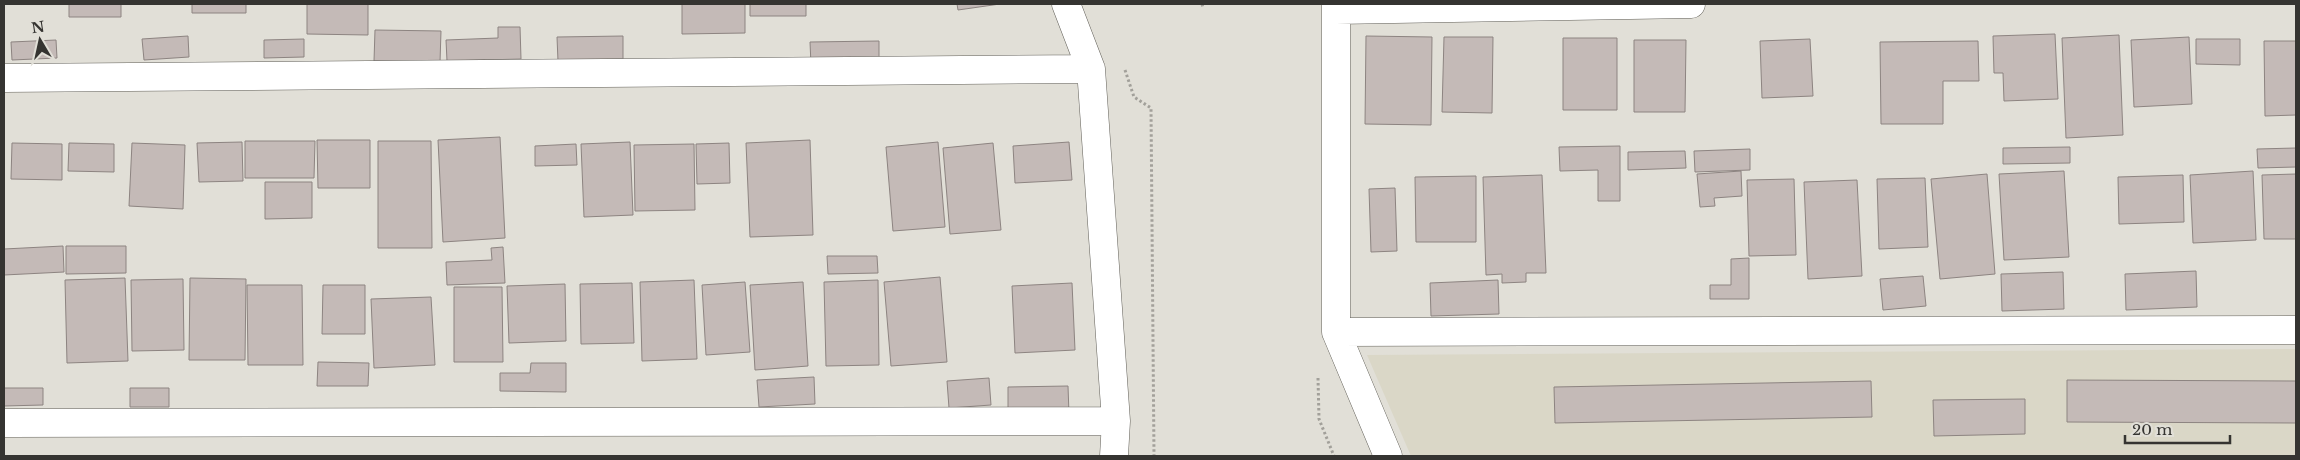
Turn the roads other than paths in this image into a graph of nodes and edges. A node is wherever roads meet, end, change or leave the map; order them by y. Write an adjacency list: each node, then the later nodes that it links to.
1 (1066, 4): 4 (street)
2 (1691, 4): 3 (street)
3 (1336, 7): 7 (street)
4 (1091, 69): 5 (street); 8 (street)
5 (4, 78)
6 (2296, 330): 7 (street)
7 (1336, 332): 11 (street)
8 (1116, 420): 9 (street); 10 (street)
9 (4, 423)
10 (1114, 456)
11 (1388, 456)

